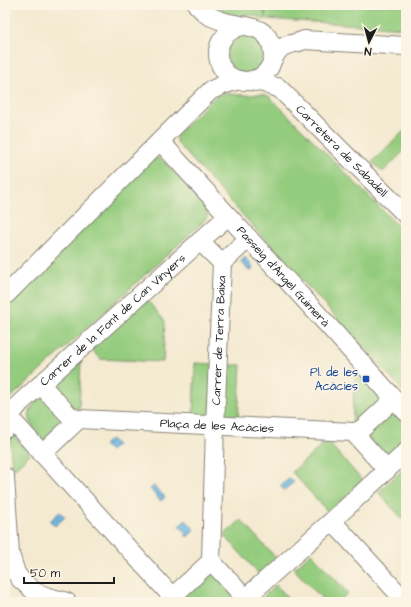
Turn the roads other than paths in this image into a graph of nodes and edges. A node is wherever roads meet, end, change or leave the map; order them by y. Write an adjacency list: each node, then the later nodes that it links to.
1 (202, 10): 2 (street); 6 (street)
2 (242, 26): 3 (street); 6 (street)
3 (263, 32): 4 (street); 7 (street)
4 (304, 40): 5 (street); 7 (street)
5 (406, 46)
6 (219, 51): 8 (street); 10 (street)
7 (272, 62): 8 (street); 9 (street, Carretera de Sabadell)
8 (244, 81): 9 (street); 10 (street)
9 (278, 87): 12 (street, Carretera de Sabadell)
10 (210, 90): 11 (street)
11 (160, 141): 13 (street, Passeig d'Àngel Guimerà); 17 (street)
12 (406, 215)
13 (228, 216): 14 (street, Passeig d'Àngel Guimerà); 15 (street, Carrer de la Font de Can Vinyers)
14 (249, 238): 16 (street, Carrer de Terra Baixa); 19 (street, Passeig d'Àngel Guimerà)
15 (200, 241): 16 (street, Carrer de Terra Baixa); 18 (street, Carrer de la Font de Can Vinyers)
16 (222, 263): 22 (street, Carrer de Terra Baixa)
17 (5, 296)
18 (41, 385): 20 (street); 21 (street, Carrer de la Font de Can Vinyers)
19 (400, 405): 23 (street)
20 (79, 419): 22 (street, Plaça de les Acàcies); 25 (street)
21 (7, 423): 25 (street)
22 (215, 426): 23 (street, Plaça de les Acàcies); 29 (street, Carrer de Terra Baixa)
23 (353, 432): 26 (street)
24 (406, 452): 26 (street)
25 (42, 454): 30 (street)
26 (387, 470): 28 (street)
27 (5, 477): 32 (street)
28 (332, 521): 31 (street); 33 (street)
29 (211, 561): 30 (street); 31 (street)
30 (175, 599)
31 (243, 600)
32 (67, 602)
33 (406, 602)

